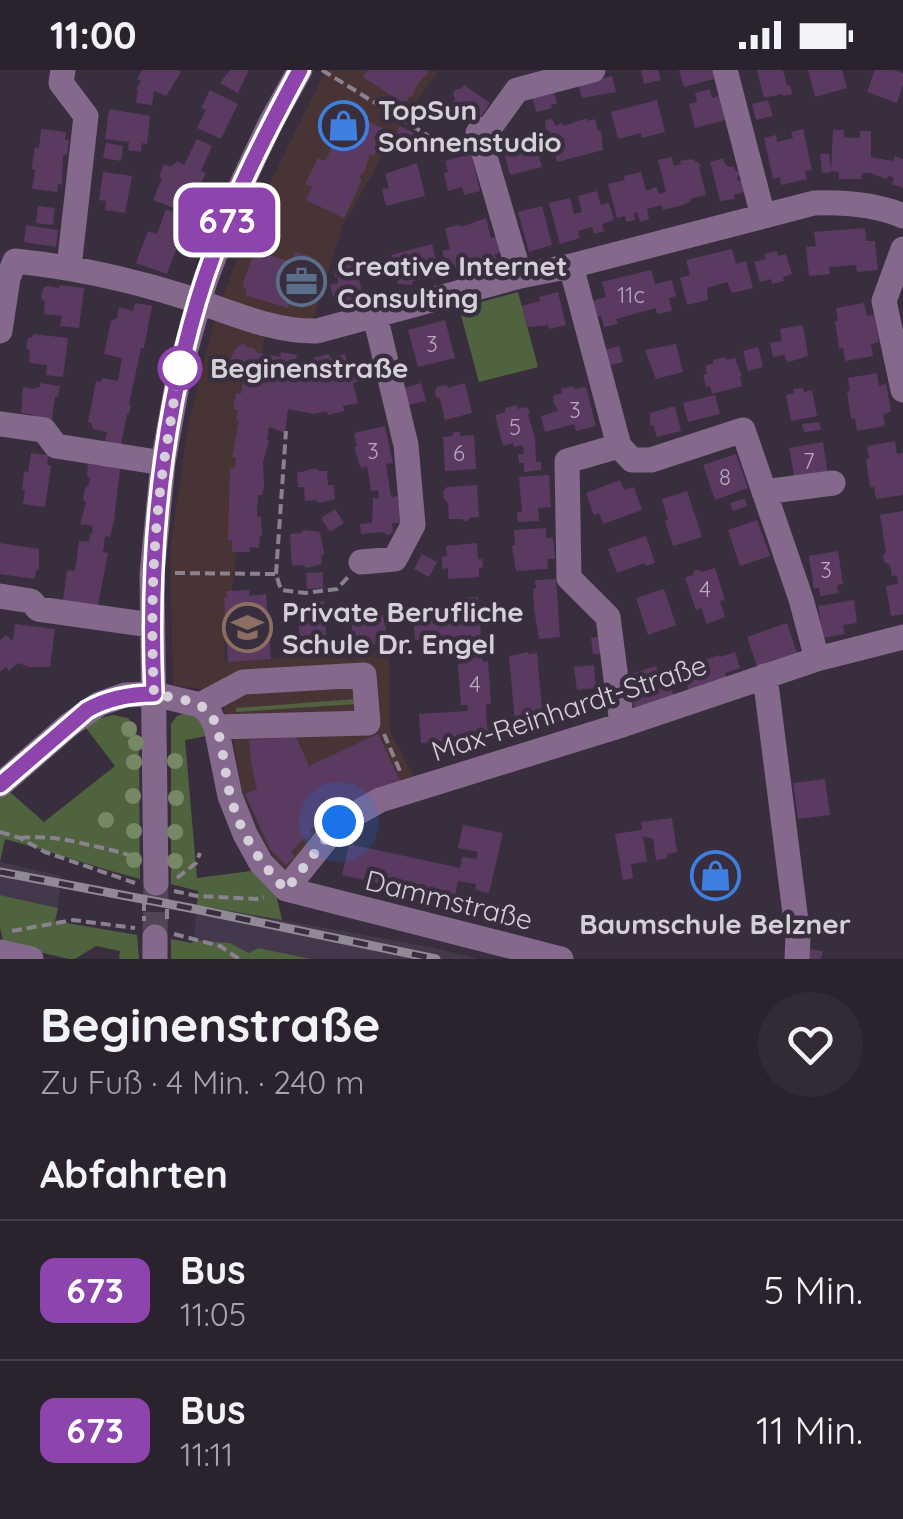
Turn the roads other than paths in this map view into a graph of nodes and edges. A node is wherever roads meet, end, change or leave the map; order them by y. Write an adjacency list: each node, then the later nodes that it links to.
1 (63, 70): 9 (street)
2 (300, 70): 11 (street)
3 (592, 70): 10 (street)
4 (725, 70): 5 (street)
5 (763, 216): 6 (street); 8 (street)
6 (903, 216)
7 (903, 249): 14 (street)
8 (570, 266): 10 (street); 16 (street)
9 (69, 267): 11 (street); 13 (street)
10 (520, 276): 12 (street)
11 (198, 302): 12 (street); 17 (street)
12 (376, 316): 20 (street)
13 (0, 331)
14 (903, 390)
15 (0, 424): 17 (street)
16 (619, 446): 19 (street); 28 (street)
17 (163, 463): 22 (street)
18 (832, 482): 19 (street)
19 (764, 492): 24 (street)
20 (360, 562)
21 (0, 596): 22 (street)
22 (151, 625): 26 (street)
23 (903, 637): 24 (street, Max-Reinhardt-Straße)
24 (818, 658): 25 (street, Max-Reinhardt-Straße)
25 (765, 676): 28 (street, Max-Reinhardt-Straße); 36 (street)
26 (154, 694): 27 (street); 30 (street); 31 (street)
27 (200, 705): 29 (street); 29 (street)
28 (622, 725): 32 (street, Max-Reinhardt-Straße)
29 (216, 727): 32 (street)
30 (0, 785)
31 (168, 880)
32 (286, 890): 35 (street, Dammstraße)
33 (2, 942): 34 (street)
34 (30, 959)
35 (561, 959)
36 (797, 959)

